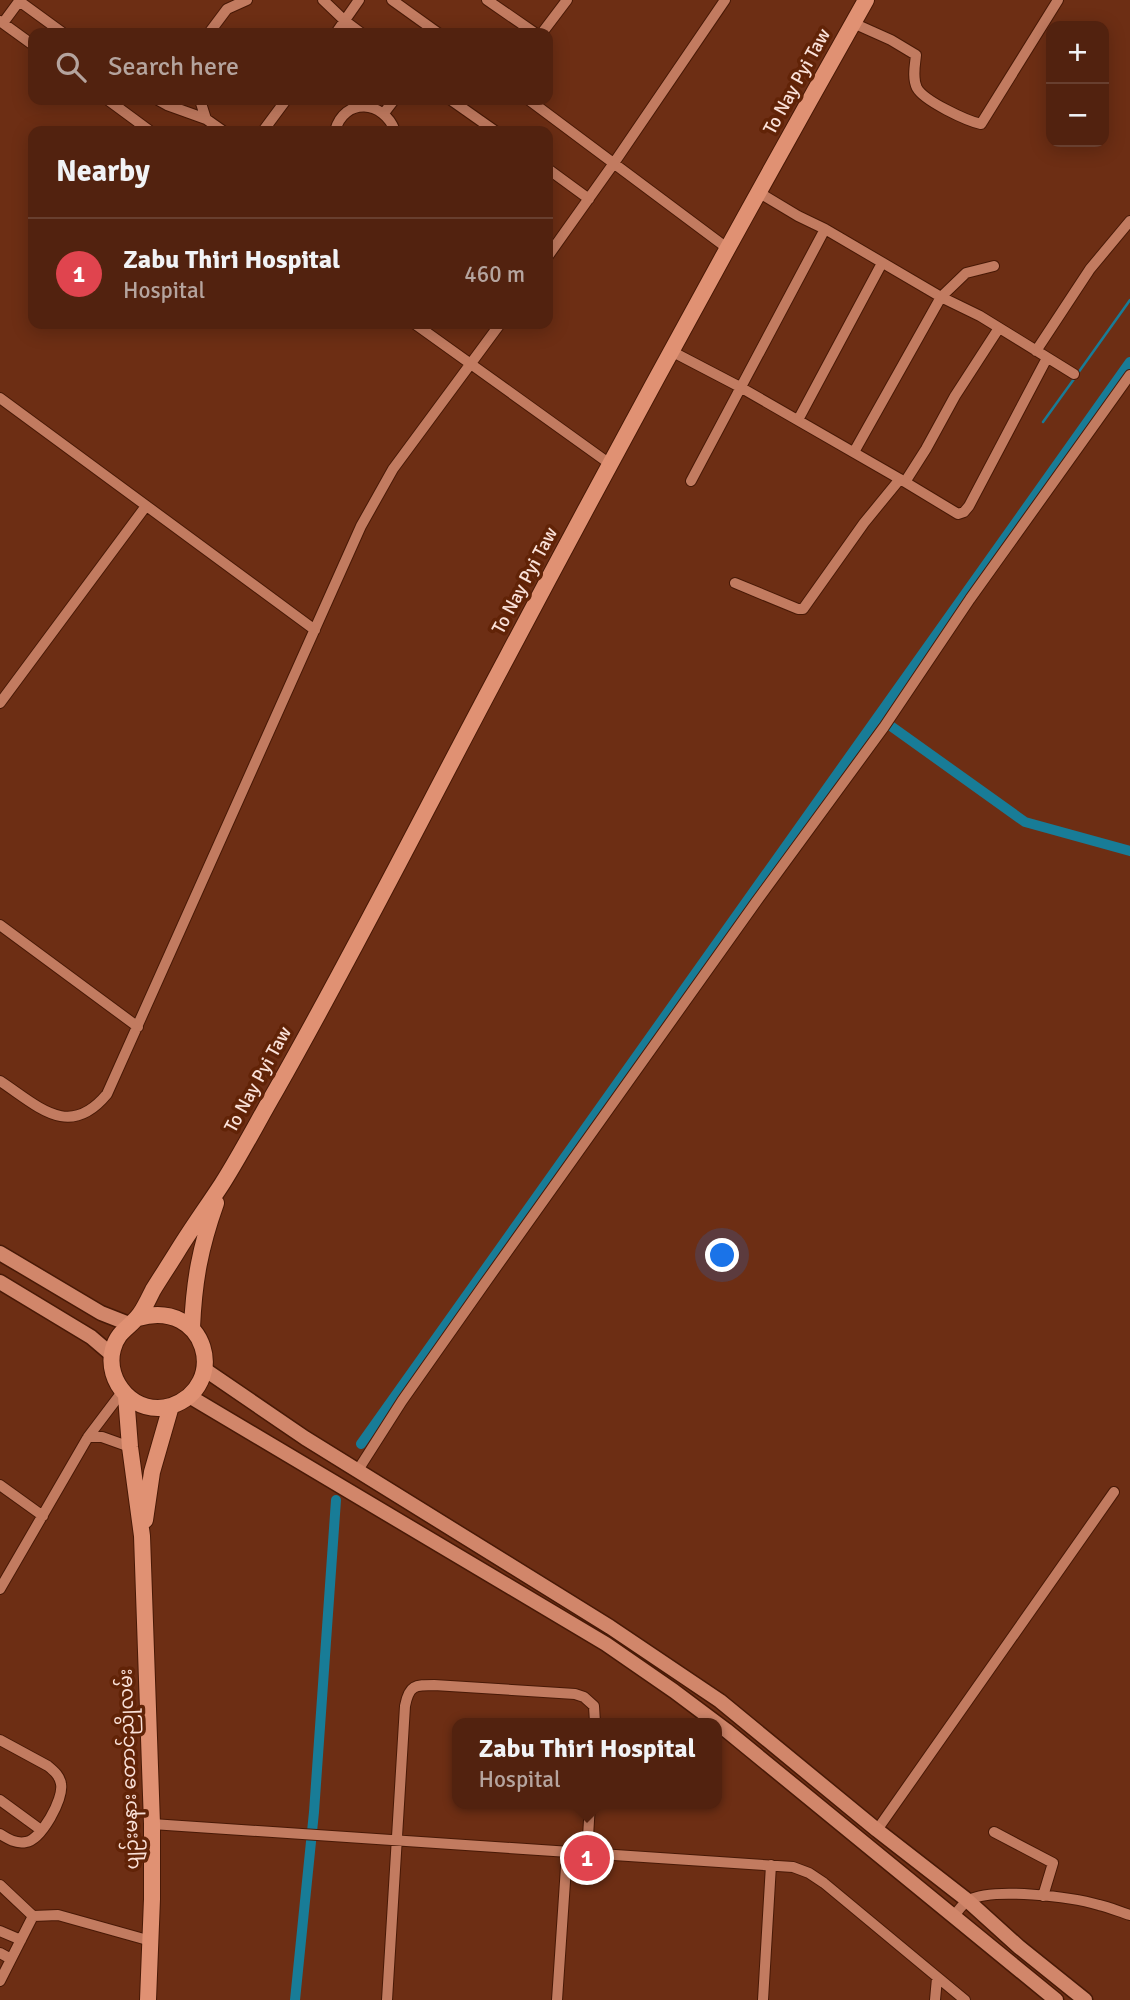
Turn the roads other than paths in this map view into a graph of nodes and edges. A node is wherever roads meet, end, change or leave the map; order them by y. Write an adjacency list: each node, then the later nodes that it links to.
1 (247, 0): 15 (street)
2 (323, 0): 11 (street)
3 (359, 0): 11 (street)
4 (392, 0): 18 (street)
5 (487, 0): 19 (street)
6 (567, 0): 20 (street)
7 (725, 0): 37 (street)
8 (866, 0): 13 (main road, To Nay Pyi Taw)
9 (1058, 0): 13 (street)
10 (19, 1): 12 (street); 14 (street)
11 (345, 21): 16 (street); 17 (street)
12 (2, 22): 21 (street)
13 (853, 23): 39 (main road, To Nay Pyi Taw)
14 (56, 28)
15 (213, 28)
16 (340, 28)
17 (354, 28)
18 (431, 28)
19 (528, 28)
20 (546, 28)
21 (28, 41)
22 (115, 105): 31 (street)
23 (168, 105): 30 (street)
24 (202, 105): 30 (street)
25 (282, 105): 33 (street)
26 (390, 105): 29 (street)
27 (458, 105): 36 (street)
28 (536, 105): 37 (street)
29 (384, 113): 34 (street); 35 (street)
30 (206, 120): 32 (street)
31 (143, 126)
32 (215, 126)
33 (267, 126)
34 (336, 126)
35 (394, 126)
36 (488, 126)
37 (614, 163): 40 (street); 43 (street)
38 (553, 173): 40 (street)
39 (758, 192): 42 (street); 43 (main road, To Nay Pyi Taw)
40 (589, 199): 44 (street)
41 (1130, 221): 52 (street)
42 (825, 229): 45 (street); 57 (street)
43 (727, 248): 51 (main road, To Nay Pyi Taw)
44 (553, 249)
45 (882, 263): 47 (street); 59 (street)
46 (994, 266): 47 (street)
47 (941, 297): 48 (street); 60 (street)
48 (999, 328): 52 (street); 62 (street)
49 (422, 329): 54 (street)
50 (492, 329): 54 (street)
51 (671, 351): 57 (street); 61 (main road, To Nay Pyi Taw)
52 (1036, 351): 53 (street)
53 (1047, 358): 55 (street); 62 (street)
54 (471, 364): 61 (street); 66 (street)
55 (1074, 374)
56 (1130, 375): 83 (street)
57 (740, 387): 59 (street); 63 (street)
58 (0, 398): 64 (street)
59 (797, 420): 60 (street)
60 (854, 452): 62 (street)
61 (610, 464): 71 (main road, To Nay Pyi Taw)
62 (903, 480): 65 (street)
63 (691, 481)
64 (146, 506): 66 (street); 67 (street)
65 (735, 583)
66 (315, 630): 69 (street)
67 (0, 703)
68 (0, 925): 69 (street)
69 (138, 1027): 70 (street)
70 (0, 1081)
71 (224, 1181): 74 (main road); 75 (main road)
72 (0, 1252): 74 (main road)
73 (0, 1282): 76 (main road)
74 (134, 1321): 75 (main road); 76 (main road)
75 (192, 1328): 77 (main road)
76 (111, 1354): 78 (main road)
77 (204, 1369): 79 (main road); 83 (main road)
78 (124, 1394): 80 (main road); 81 (street); 82 (main road)
79 (188, 1396): 80 (main road); 90 (main road)
80 (171, 1406): 87 (main road)
81 (88, 1437): 82 (street); 86 (street)
82 (130, 1447): 87 (main road)
83 (358, 1470): 97 (main road)
84 (0, 1485): 86 (street)
85 (1114, 1492): 97 (street)
86 (43, 1516): 88 (street)
87 (142, 1536): 95 (main road, ပျဉ်းမနား တောင်ညိုလမ်း)
88 (0, 1589)
89 (595, 1718): 100 (street)
90 (709, 1718)
91 (722, 1727): 109 (main road)
92 (0, 1740): 96 (street)
93 (0, 1800): 96 (street)
94 (590, 1809): 102 (street)
95 (152, 1824): 100 (street); 112 (main road, ပျဉ်းမနား တောင်ညိုလမ်း)
96 (41, 1830): 99 (street)
97 (877, 1830): 106 (main road)
98 (994, 1832): 105 (street)
99 (0, 1834)
100 (397, 1841): 101 (street); 118 (street)
101 (566, 1852): 102 (street); 119 (street)
102 (587, 1853): 103 (street)
103 (771, 1865): 115 (street); 120 (street)
104 (0, 1885): 108 (street)
105 (1043, 1896): 106 (street); 107 (street)
106 (967, 1900): 109 (street); 124 (main road)
107 (1130, 1915)
108 (33, 1916): 111 (street); 112 (street)
109 (954, 1916): 123 (main road)
110 (0, 1931): 111 (street)
111 (21, 1940): 114 (street)
112 (151, 1941): 117 (main road, ပျဉ်းမနား တောင်ညိုလမ်း)
113 (0, 1953): 114 (street)
114 (11, 1959): 116 (street)
115 (937, 1978): 121 (street); 122 (street)
116 (0, 1981)
117 (148, 2000)
118 (387, 2000)
119 (557, 2000)
120 (762, 2000)
121 (935, 2000)
122 (965, 2000)
123 (1056, 2000)
124 (1085, 2000)

